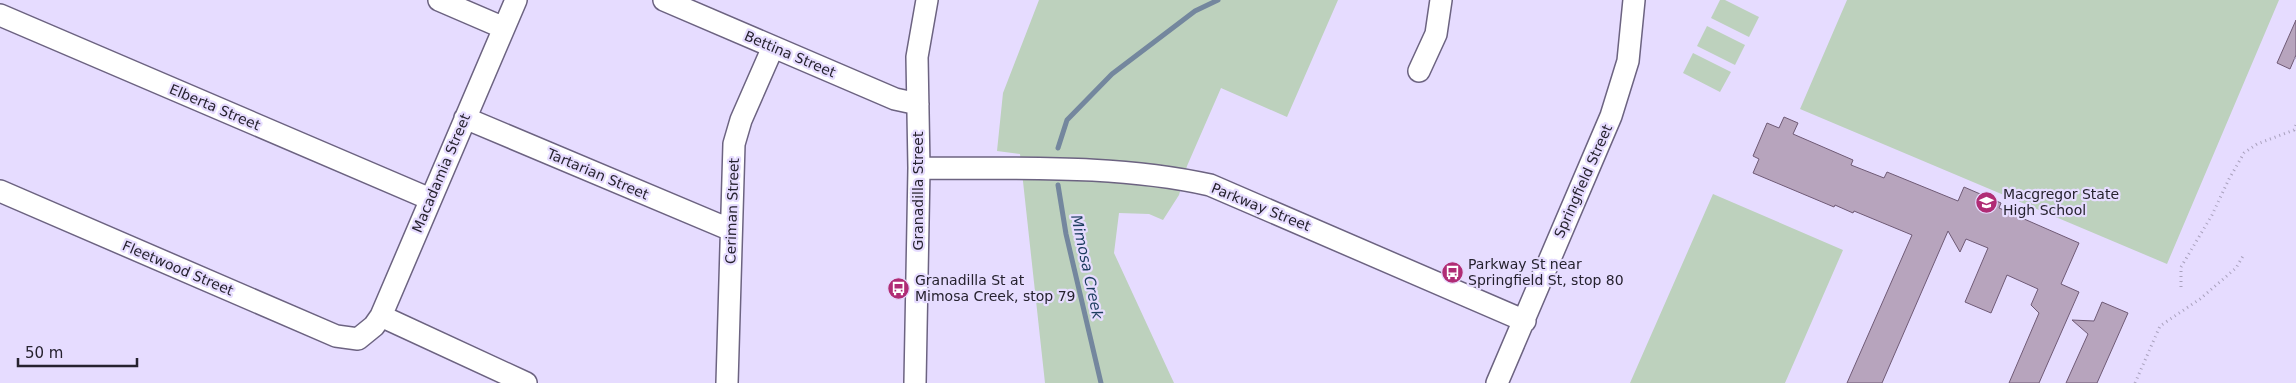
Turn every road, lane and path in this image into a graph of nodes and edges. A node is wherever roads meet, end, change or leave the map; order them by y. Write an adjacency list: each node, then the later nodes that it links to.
1 (439, 0): 8 (street)
2 (516, 0): 8 (street, Macadamia Street)
3 (664, 0): 9 (street, Bettina Street)
4 (927, 0): 11 (street, Granadilla Street)
5 (1441, 0): 10 (street)
6 (1634, 0): 21 (street, Springfield Street)
7 (0, 15): 16 (street, Elberta Street)
8 (504, 28): 12 (street, Macadamia Street)
9 (774, 47): 11 (street, Bettina Street); 17 (street, Ceriman Street)
10 (1419, 71)
11 (918, 104): 14 (street, Granadilla Street)
12 (465, 118): 16 (street, Macadamia Street); 17 (street, Tartarian Street)
13 (2296, 125): 19 (path)
14 (919, 168): 21 (street, Parkway Street); 25 (street, Granadilla Street)
15 (0, 191): 22 (street, Fleetwood Street)
16 (430, 199): 20 (street, Macadamia Street)
17 (731, 230): 24 (street, Ceriman Street)
18 (2243, 256): 27 (path)
19 (2181, 287)
20 (380, 316): 22 (street, Macadamia Street); 23 (street)
21 (1525, 321): 26 (street, Springfield Street)
22 (358, 339)
23 (526, 383)
24 (727, 383)
25 (916, 383)
26 (1497, 383)
27 (2135, 383)

